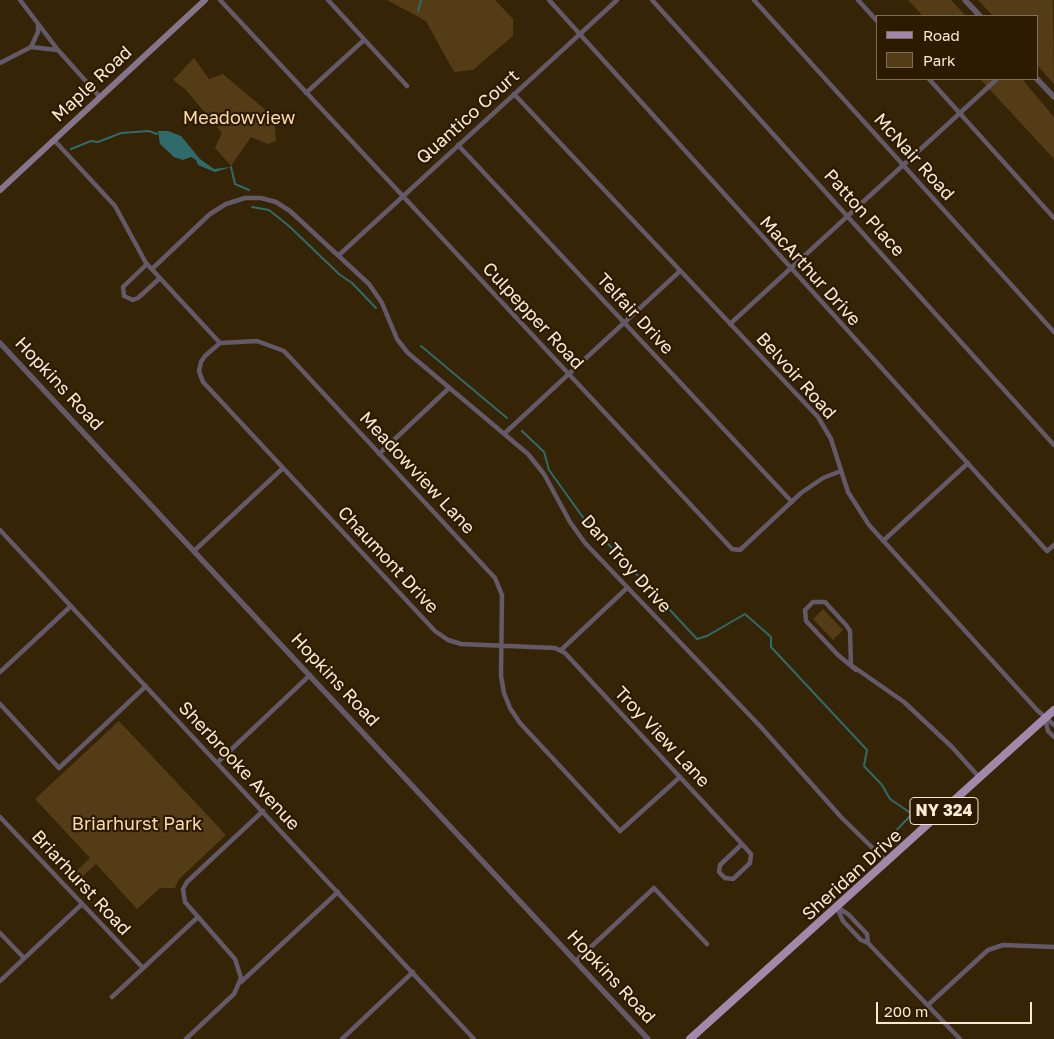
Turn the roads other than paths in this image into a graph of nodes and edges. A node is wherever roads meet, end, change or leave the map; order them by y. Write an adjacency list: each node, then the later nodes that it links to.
1 (20, 0): 13 (street)
2 (205, 0): 25 (main road, Maple Road)
3 (220, 0): 23 (street, Culpepper Road)
4 (328, 0): 15 (street)
5 (549, 0): 14 (street, MacArthur Drive)
6 (617, 0): 14 (street, Quantico Court)
7 (652, 0): 33 (street, Patton Place)
8 (754, 0): 30 (street, McNair Road)
9 (858, 0): 12 (street)
10 (965, 0): 11 (street)
11 (979, 15)
12 (876, 20)
13 (38, 24): 16 (street); 17 (street)
14 (580, 34): 24 (street, Quantico Court); 38 (street, MacArthur Drive)
15 (364, 40): 22 (street); 23 (street)
16 (31, 47): 17 (street); 18 (street)
17 (58, 50): 25 (street)
18 (0, 63)
19 (930, 80): 27 (street)
20 (996, 80): 27 (street)
21 (1038, 80): 26 (street)
22 (407, 86)
23 (306, 92): 32 (street, Culpepper Road)
24 (514, 94): 29 (street, Quantico Court); 39 (street, Belvoir Road)
25 (100, 97): 28 (main road, Maple Road)
26 (1054, 97)
27 (960, 113): 30 (street); 34 (street)
28 (54, 140): 31 (main road, Maple Road); 36 (street)
29 (458, 145): 32 (street, Quantico Court); 41 (street, Telfair Drive)
30 (903, 165): 33 (street); 43 (street, McNair Road)
31 (0, 190)
32 (402, 197): 35 (street, Quantico Court); 46 (street, Culpepper Road)
33 (847, 215): 38 (street); 49 (street, Patton Place)
34 (1054, 218)
35 (339, 255): 37 (street, Dan Troy Drive); 47 (street, Dan Troy Drive)
36 (147, 264): 37 (street); 40 (street)
37 (152, 269): 40 (street)
38 (790, 269): 42 (street); 51 (street, MacArthur Drive)
39 (680, 271): 41 (street); 42 (street, Belvoir Road)
40 (159, 278): 45 (street)
41 (624, 323): 46 (street); 54 (street, Telfair Drive)
42 (730, 324): 53 (street, Belvoir Road)
43 (1054, 332)
44 (0, 343): 58 (street, Hopkins Road)
45 (220, 343): 50 (street, Meadowview Lane); 52 (street, Chaumont Drive)
46 (569, 374): 48 (street); 54 (street, Culpepper Road)
47 (449, 388): 48 (street, Dan Troy Drive); 50 (street)
48 (505, 434): 59 (street, Dan Troy Drive)
49 (1054, 445)
50 (379, 454): 61 (street, Meadowview Lane)
51 (968, 463): 56 (street); 57 (street, MacArthur Drive)
52 (283, 468): 58 (street); 61 (street, Chaumont Drive)
53 (841, 471): 54 (street, Culpepper Road); 56 (street, Belvoir Road)
54 (792, 502)
55 (0, 530): 60 (street, Sherbrooke Avenue)
56 (883, 541): 69 (street, Belvoir Road)
57 (1054, 544)
58 (194, 551): 65 (street, Hopkins Road)
59 (627, 588): 62 (street); 78 (street, Dan Troy Drive)
60 (71, 606): 64 (street); 66 (street, Sherbrooke Avenue)
61 (502, 647): 62 (street, Chaumont Drive); 73 (street, Meadowview Lane)
62 (560, 650): 73 (street, Troy View Lane)
63 (856, 670): 63 (street); 74 (street)
64 (0, 672)
65 (310, 675): 72 (street); 88 (street, Hopkins Road)
66 (146, 686): 67 (street); 72 (street, Sherbrooke Avenue)
67 (0, 704)
68 (1054, 710): 69 (main road, Sheridan Drive / NY 324)
69 (1045, 719): 70 (street); 71 (street); 74 (main road, Sheridan Drive / NY 324)
70 (1054, 725)
71 (1054, 737)
72 (218, 762): 75 (street, Sherbrooke Avenue)
73 (680, 777): 77 (street, Troy View Lane)
74 (980, 778): 78 (main road, Sheridan Drive / NY 324)
75 (263, 811): 79 (street, Sherbrooke Avenue); 82 (street)
76 (0, 817): 80 (street, Briarhurst Road)
77 (742, 844): 77 (street, Troy View Lane)
78 (888, 862): 81 (main road, Sheridan Drive / NY 324)
79 (338, 892): 90 (street, Sherbrooke Avenue); 92 (street)
80 (82, 904): 87 (street); 89 (street, Briarhurst Road)
81 (837, 908): 84 (street); 84 (street); 99 (main road, Sheridan Drive / NY 324)
82 (198, 917): 89 (street); 92 (street)
83 (0, 933): 87 (street)
84 (868, 943): 94 (street)
85 (707, 944): 88 (street)
86 (1054, 947): 94 (street)
87 (24, 958): 91 (street)
88 (576, 961): 98 (street, Hopkins Road)
89 (143, 968): 93 (street)
90 (413, 972): 96 (street); 97 (street, Sherbrooke Avenue)
91 (0, 981)
92 (240, 983): 95 (street)
93 (112, 997)
94 (928, 1005): 100 (street)
95 (186, 1039)
96 (342, 1039)
97 (474, 1039)
98 (648, 1039)
99 (690, 1039)
100 (960, 1039)

